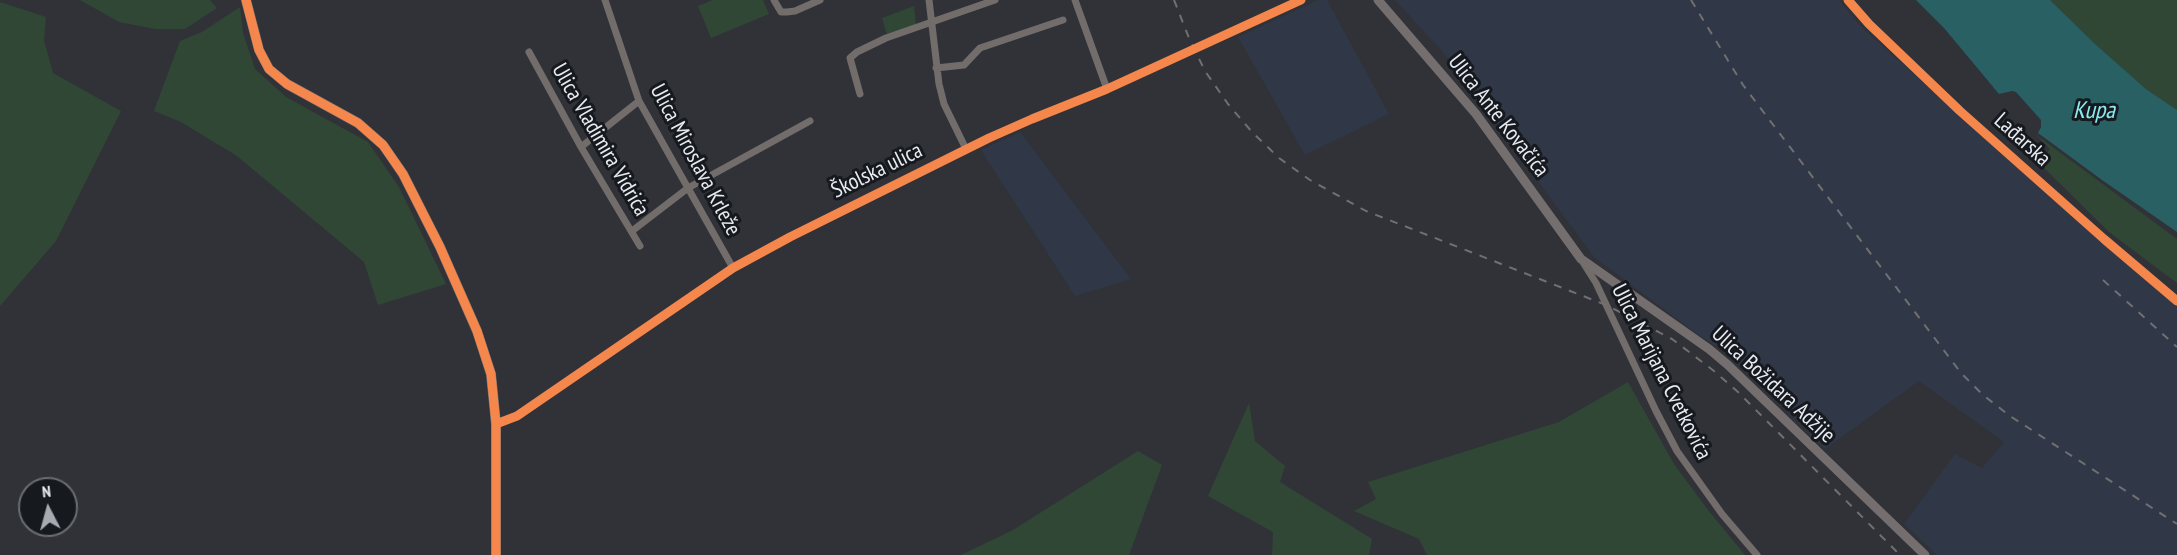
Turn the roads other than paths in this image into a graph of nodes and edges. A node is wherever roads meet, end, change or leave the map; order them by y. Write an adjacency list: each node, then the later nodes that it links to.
1 (246, 0): 27 (main road)
2 (605, 0): 17 (street, Ulica Miroslava Krleže)
3 (774, 0): 4 (street)
4 (820, 0)
5 (929, 0): 12 (street)
6 (995, 0): 12 (street)
7 (1075, 0): 15 (street)
8 (1301, 0): 15 (street, Školska ulica)
9 (1378, 0): 24 (main road, Ulica Ante Kovačića)
10 (1848, 0): 26 (street, Lađarska)
11 (1063, 20): 14 (street)
12 (931, 23): 14 (street); 16 (street)
13 (530, 52): 19 (street, Ulica Vladimira Vidrića)
14 (936, 68): 20 (street)
15 (1107, 89): 20 (street, Školska ulica)
16 (860, 94)
17 (639, 101): 19 (street); 21 (street, Ulica Miroslava Krleže)
18 (810, 120): 21 (street)
19 (581, 147): 22 (street, Ulica Vladimira Vidrića)
20 (966, 149): 25 (street, Školska ulica)
21 (688, 188): 22 (street); 25 (street, Ulica Miroslava Krleže)
22 (632, 231): 23 (street, Ulica Vladimira Vidrića)
23 (640, 246)
24 (1581, 259): 29 (street, Ulica Marijana Cvetkovića); 30 (main road, Ulica Božidara Adžije)
25 (733, 268): 27 (street, Školska ulica)
26 (2177, 301)
27 (496, 424): 28 (main road)
28 (496, 555)
29 (1756, 555)
30 (1925, 555)

